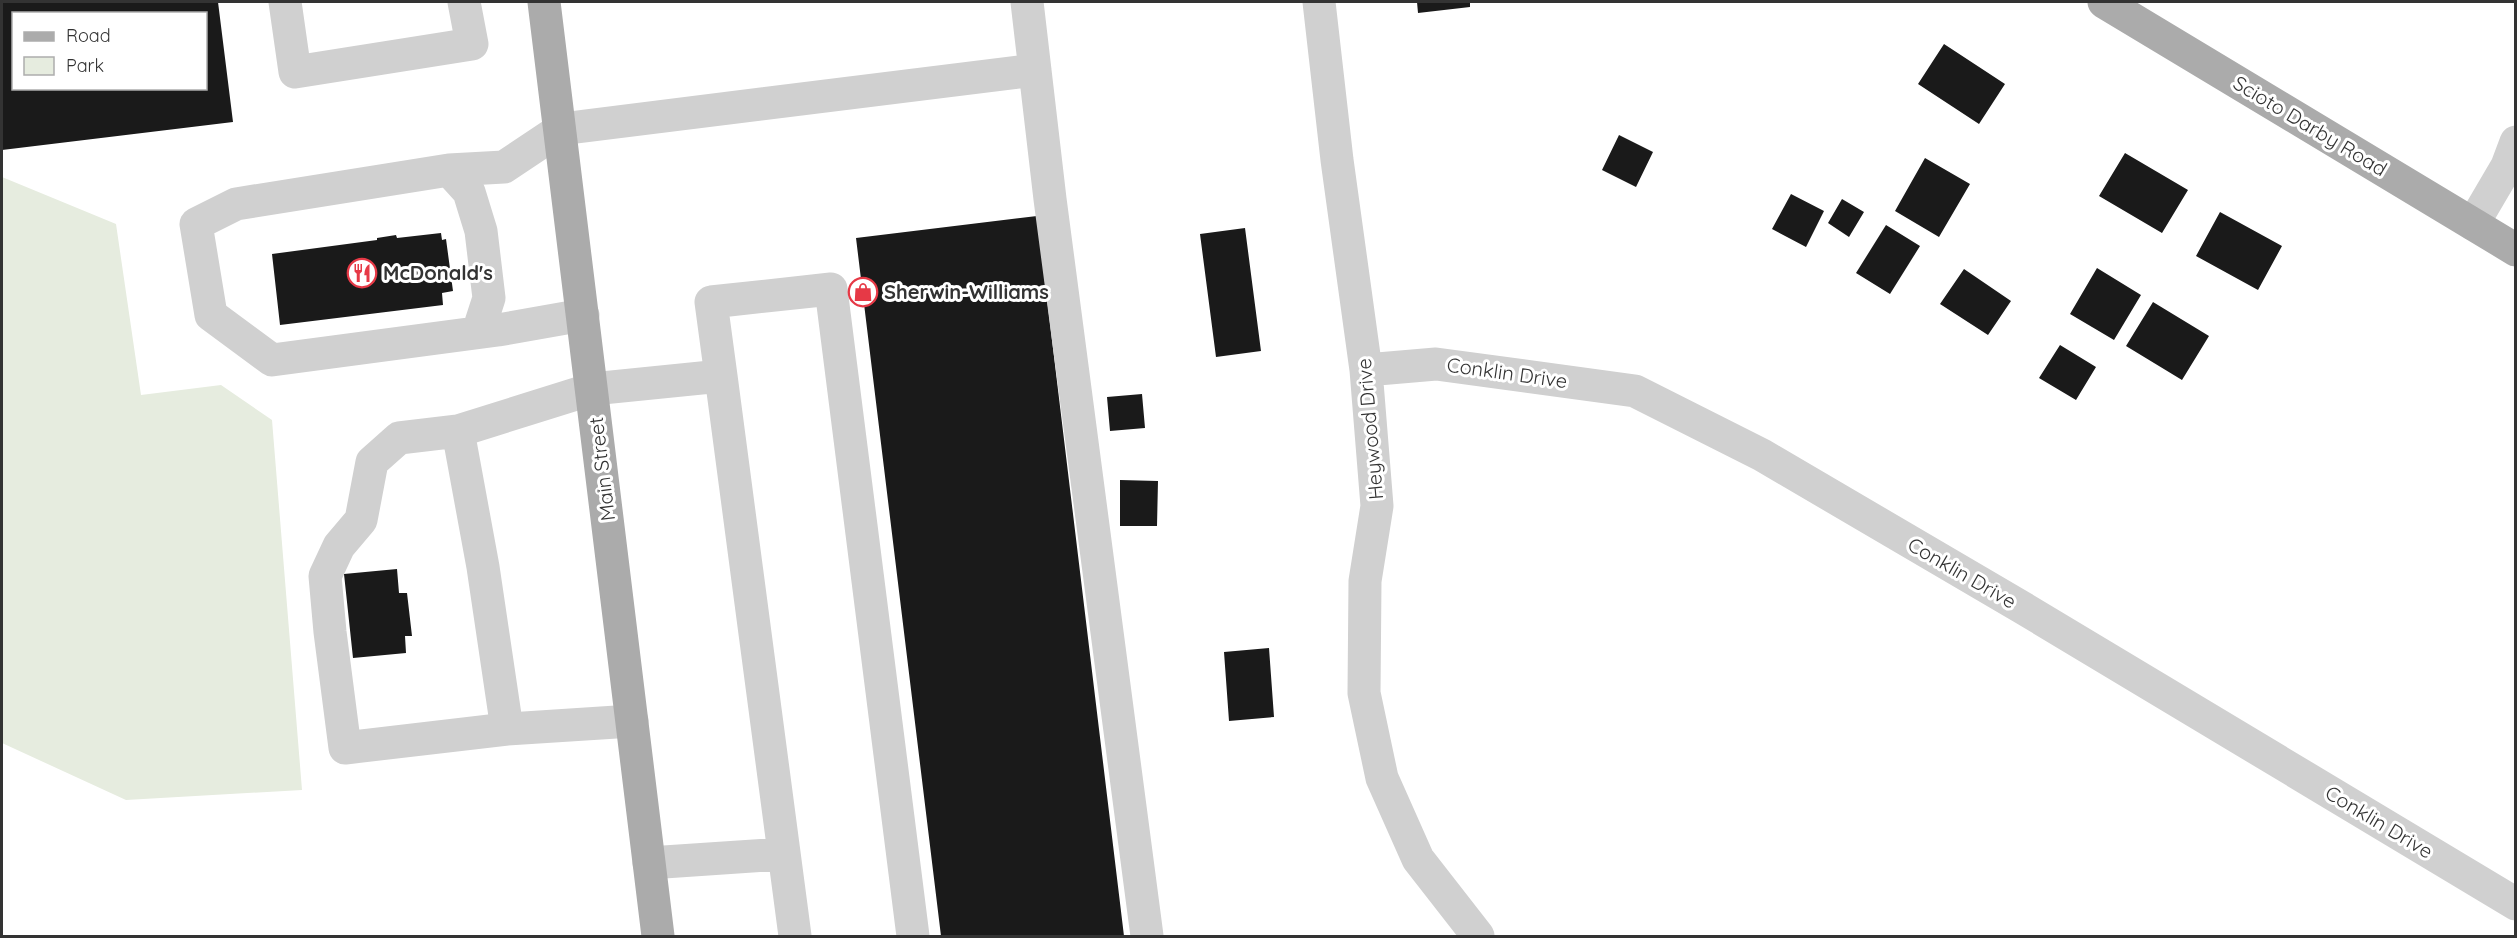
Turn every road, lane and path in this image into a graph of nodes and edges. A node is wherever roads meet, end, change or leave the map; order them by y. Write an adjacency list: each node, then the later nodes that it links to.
1 (285, 2): 2 (street)
2 (464, 2)
3 (544, 2): 8 (main road, Main Street)
4 (1027, 2): 7 (street)
5 (1319, 2): 15 (street, Heywood Drive)
6 (2104, 2): 11 (main road, Scioto Darby Road)
7 (1035, 70): 8 (street); 27 (street)
8 (561, 129): 10 (street); 13 (main road, Main Street)
9 (2516, 142): 11 (street)
10 (449, 170): 14 (street); 14 (street)
11 (2473, 224): 12 (main road, Scioto Darby Road)
12 (2516, 250)
13 (583, 315): 14 (street); 17 (main road, Main Street)
14 (478, 332)
15 (1366, 370): 23 (street, Conklin Drive); 28 (street, Heywood Drive)
16 (721, 376): 17 (street); 21 (street); 26 (street)
17 (592, 389): 18 (street); 19 (main road, Main Street)
18 (458, 431): 20 (street); 20 (street)
19 (632, 721): 20 (street); 22 (main road, Main Street)
20 (507, 729)
21 (784, 854): 22 (street); 25 (street)
22 (649, 863): 24 (main road, Main Street)
23 (2516, 904)
24 (658, 936)
25 (795, 936)
26 (913, 936)
27 (1147, 936)
28 (1478, 936)

